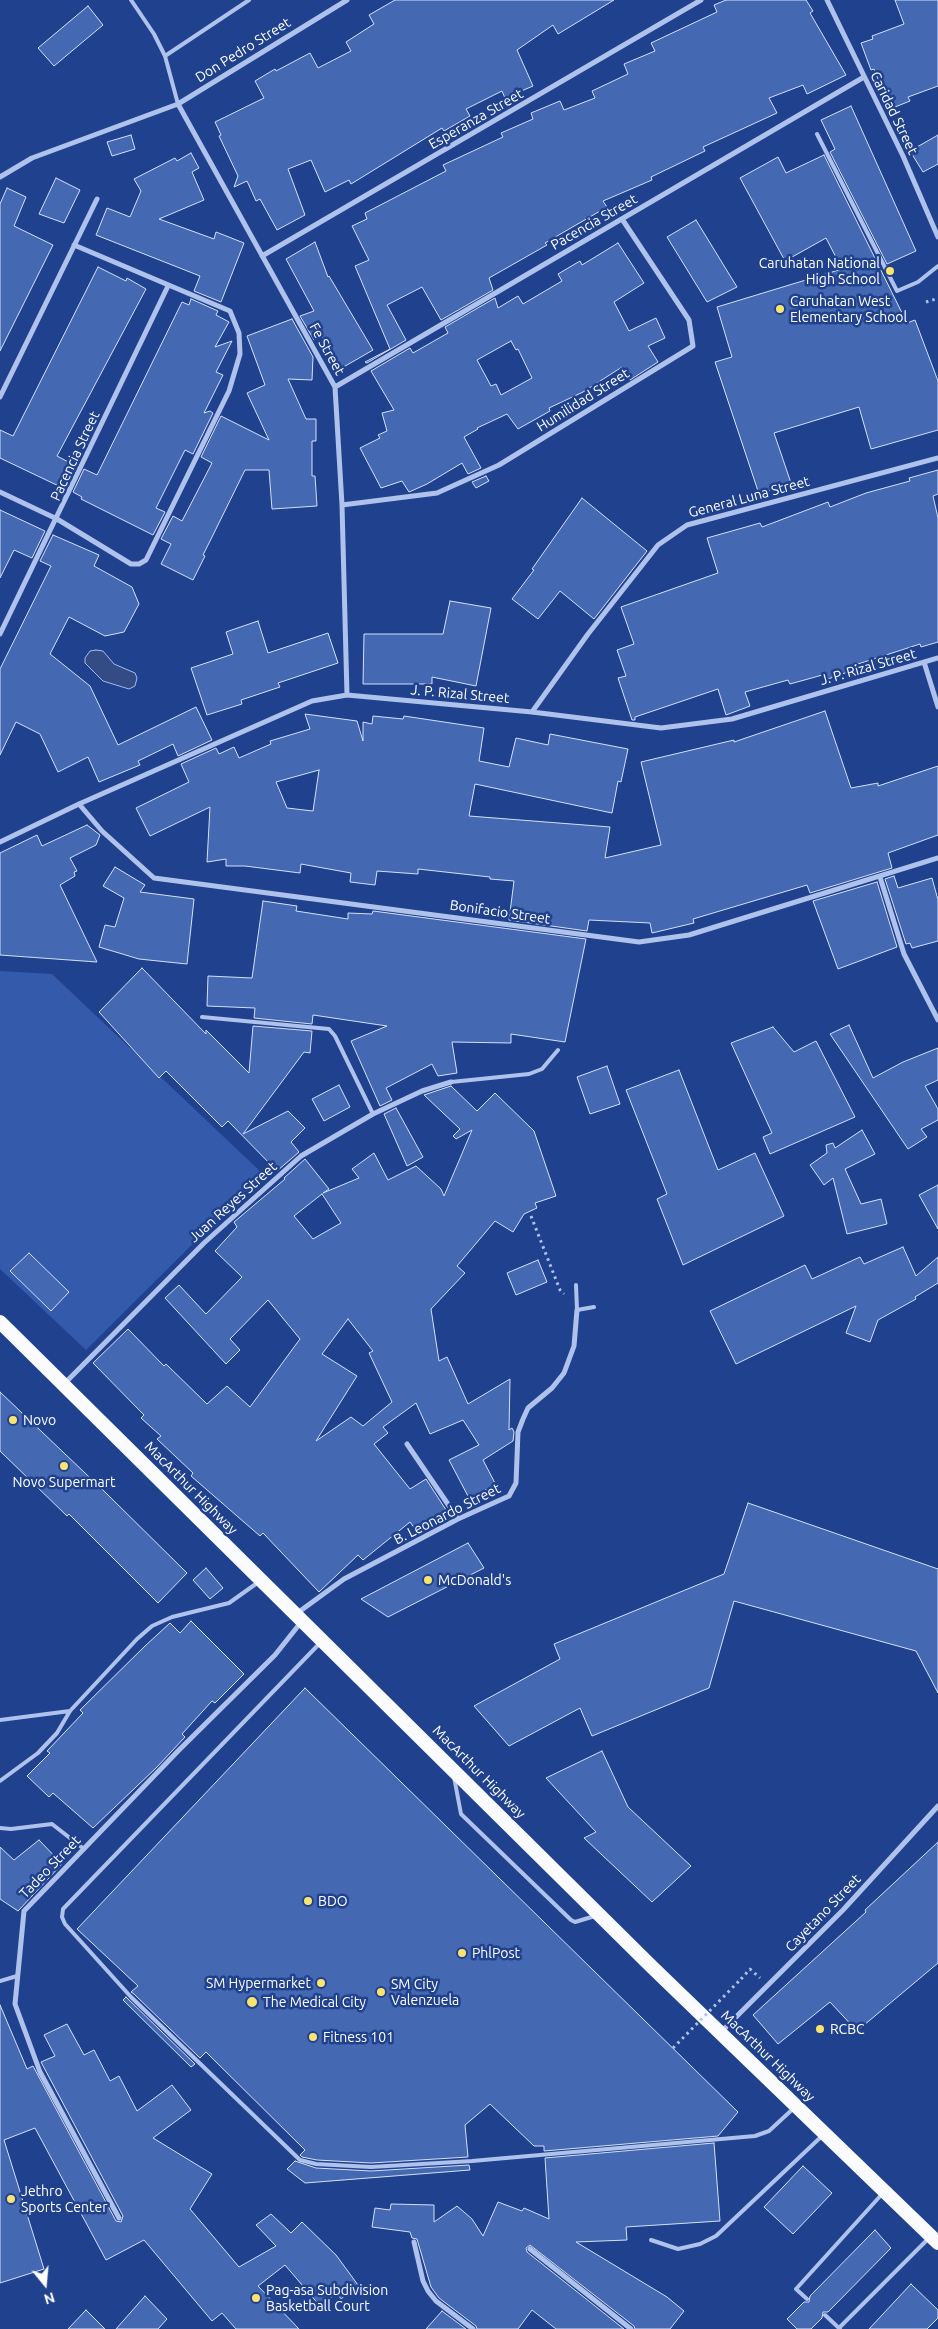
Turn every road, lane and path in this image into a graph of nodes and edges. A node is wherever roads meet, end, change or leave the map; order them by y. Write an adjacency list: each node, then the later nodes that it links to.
1 (131, 0): 6 (lane)
2 (249, 0): 6 (lane)
3 (347, 0): 8 (street, Don Pedro Street)
4 (701, 0): 15 (street, Esperanza Street)
5 (827, 0): 7 (street, Caridad Street)
6 (165, 56): 8 (lane)
7 (864, 77): 12 (street, Pacencia Street); 13 (street, Caridad Street)
8 (178, 104): 10 (street, Don Pedro Street); 15 (street, Fe Street)
9 (817, 134): 16 (lane)
10 (0, 178)
11 (96, 199): 14 (street)
12 (622, 219): 20 (street, Pacencia Street); 24 (street, Humilidad Street)
13 (938, 237)
14 (74, 245): 17 (street); 21 (street)
15 (262, 256): 20 (street, Fe Street)
16 (938, 266)
17 (168, 286): 25 (street, Pacencia Street); 25 (street)
18 (936, 299): 19 (path)
19 (926, 302)
20 (335, 387): 24 (street, Fe Street)
21 (0, 396)
22 (938, 458): 31 (street, General Luna Street)
23 (0, 492): 25 (street)
24 (342, 505): 29 (street, Fe Street)
25 (57, 520): 26 (street, Pacencia Street)
26 (0, 634)
27 (938, 658): 28 (street, J. P. Rizal Street)
28 (924, 662): 30 (street); 31 (street, J. P. Rizal Street)
29 (347, 695): 31 (street, J. P. Rizal Street); 32 (street, J. P. Rizal Street)
30 (938, 707)
31 (532, 712)
32 (79, 804): 33 (street, J. P. Rizal Street); 35 (street, Bonifacio Street)
33 (0, 842)
34 (938, 858): 35 (street, Bonifacio Street)
35 (880, 877): 37 (street)
36 (202, 1017): 40 (lane)
37 (938, 1020)
38 (558, 1050): 39 (lane)
39 (451, 1082): 40 (street, Juan Reyes Street)
40 (373, 1114): 46 (street, Juan Reyes Street)
41 (531, 1216): 44 (path)
42 (576, 1285): 44 (lane)
43 (594, 1307): 44 (lane)
44 (577, 1310): 48 (street, B. Leonardo Street)
45 (0, 1322): 46 (highway, MacArthur Highway)
46 (64, 1385): 49 (highway, MacArthur Highway)
47 (407, 1444): 48 (street)
48 (458, 1519): 50 (street, B. Leonardo Street)
49 (261, 1580): 50 (highway, MacArthur Highway); 52 (lane)
50 (299, 1618): 51 (highway, MacArthur Highway); 58 (street, Tadeo Street)
51 (322, 1640): 54 (highway, MacArthur Highway); 65 (lane)
52 (70, 1711): 53 (lane); 55 (lane)
53 (0, 1720)
54 (453, 1770): 59 (highway, MacArthur Highway); 59 (lane)
55 (0, 1781)
56 (938, 1806): 63 (street, Cayetano Street)
57 (0, 1828): 58 (lane)
58 (84, 1849): 61 (street, Tadeo Street)
59 (599, 1915): 63 (highway, MacArthur Highway)
60 (750, 1970): 64 (path, bridge)
61 (18, 1976): 62 (lane); 68 (street, Tadeo Street)
62 (0, 1981)
63 (720, 2033): 65 (highway, MacArthur Highway)
64 (673, 2048)
65 (796, 2106): 66 (highway, MacArthur Highway)
66 (825, 2133): 67 (highway, MacArthur Highway); 70 (lane)
67 (885, 2191): 69 (highway, MacArthur Highway); 73 (lane)
68 (119, 2218)
69 (935, 2239): 75 (lane)
70 (651, 2240)
71 (414, 2242): 76 (street)
72 (530, 2250): 77 (street)
73 (807, 2299)
74 (825, 2315): 75 (lane)
75 (840, 2328)
76 (473, 2329)
77 (631, 2329)

